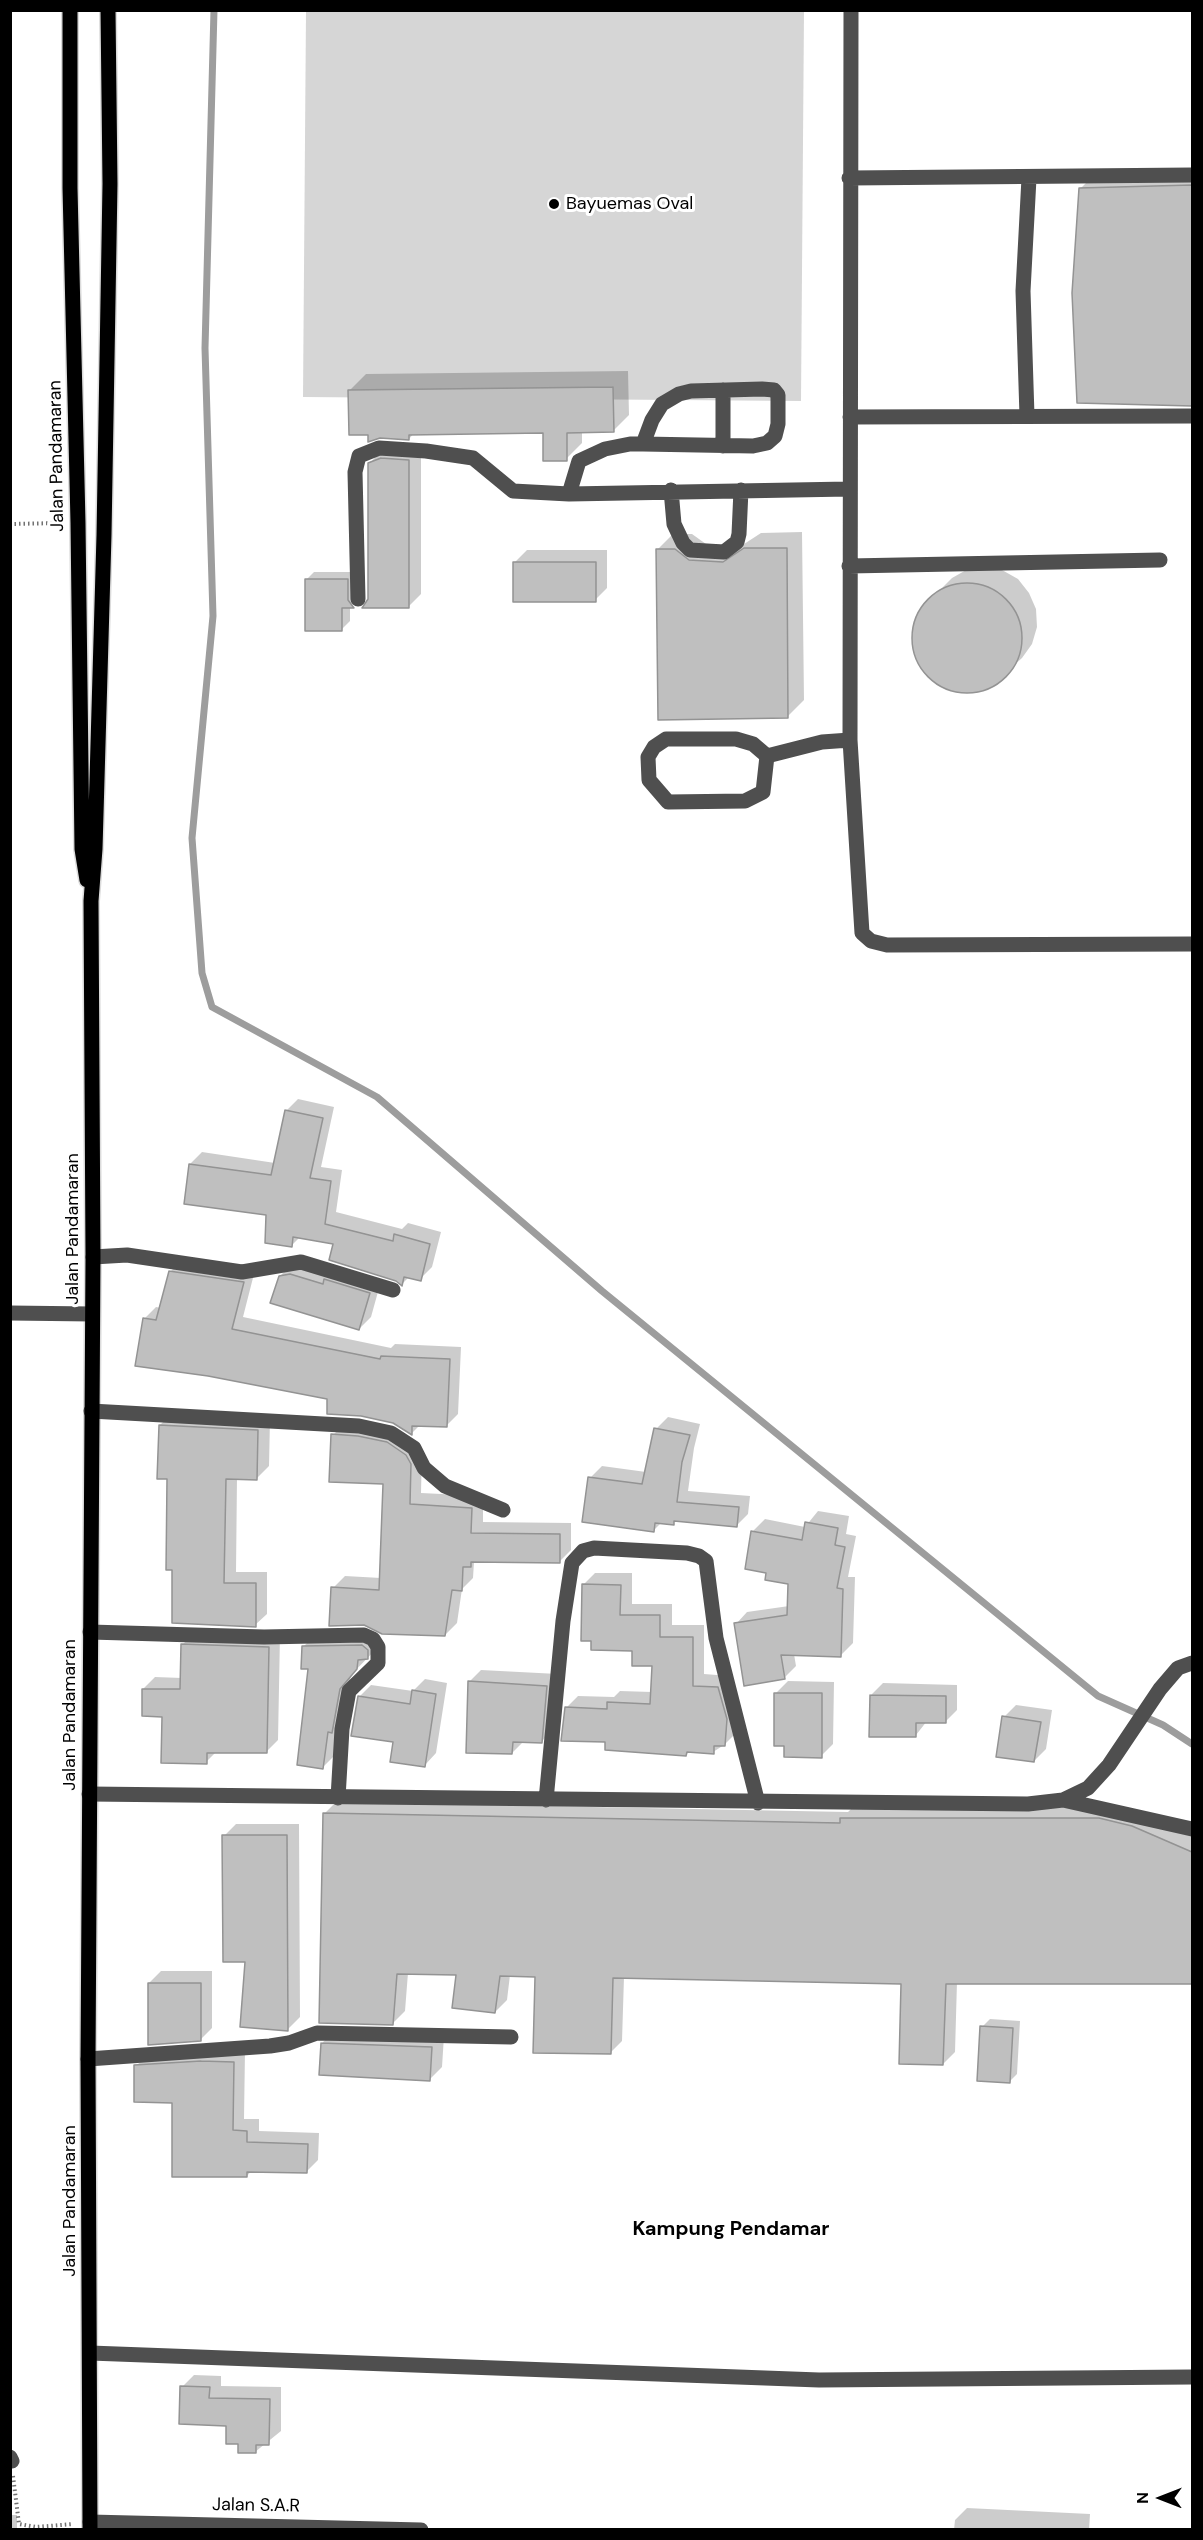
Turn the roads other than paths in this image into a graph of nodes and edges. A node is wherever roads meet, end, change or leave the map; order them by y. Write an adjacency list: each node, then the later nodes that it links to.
1 (70, 10): 22 (main road, Jalan Pandamaran)
2 (108, 10): 22 (main road, Jalan Pandamaran)
3 (851, 10): 5 (street)
4 (1192, 175): 6 (street)
5 (849, 178): 6 (street); 10 (street)
6 (1029, 178): 8 (street)
7 (723, 390): 11 (street); 12 (street); 12 (street)
8 (1027, 416): 9 (street); 10 (street)
9 (1192, 416)
10 (850, 417): 13 (street)
11 (643, 444): 12 (street); 16 (street)
12 (723, 446)
13 (849, 489): 15 (street); 18 (street)
14 (672, 490): 15 (street); 15 (street); 16 (street)
15 (741, 490)
16 (569, 494): 19 (street)
17 (1160, 560): 18 (street)
18 (849, 566): 20 (street)
19 (358, 599)
20 (850, 740): 21 (street); 23 (street)
21 (767, 756): 21 (street)
22 (91, 901): 24 (main road, Jalan Pandamaran)
23 (1192, 944)
24 (93, 1257): 25 (street); 27 (main road, Jalan Pandamaran)
25 (393, 1290)
26 (10, 1313): 27 (street)
27 (92, 1314): 28 (main road, Jalan Pandamaran)
28 (91, 1411): 29 (street); 30 (main road, Jalan Pandamaran)
29 (503, 1510)
30 (90, 1632): 32 (main road, Jalan Pandamaran); 33 (street)
31 (1192, 1663): 35 (street)
32 (89, 1794): 33 (street); 39 (main road, Jalan Pandamaran)
33 (338, 1797): 34 (street)
34 (546, 1800): 36 (street); 36 (street)
35 (1063, 1800): 36 (street); 37 (street)
36 (758, 1803)
37 (1192, 1829)
38 (511, 2037): 39 (street)
39 (88, 2059): 40 (main road, Jalan Pandamaran)
40 (90, 2353): 41 (street); 42 (main road, Jalan Pandamaran)
41 (1192, 2377)
42 (90, 2526): 43 (street, Jalan S.A.R)
43 (421, 2529)

